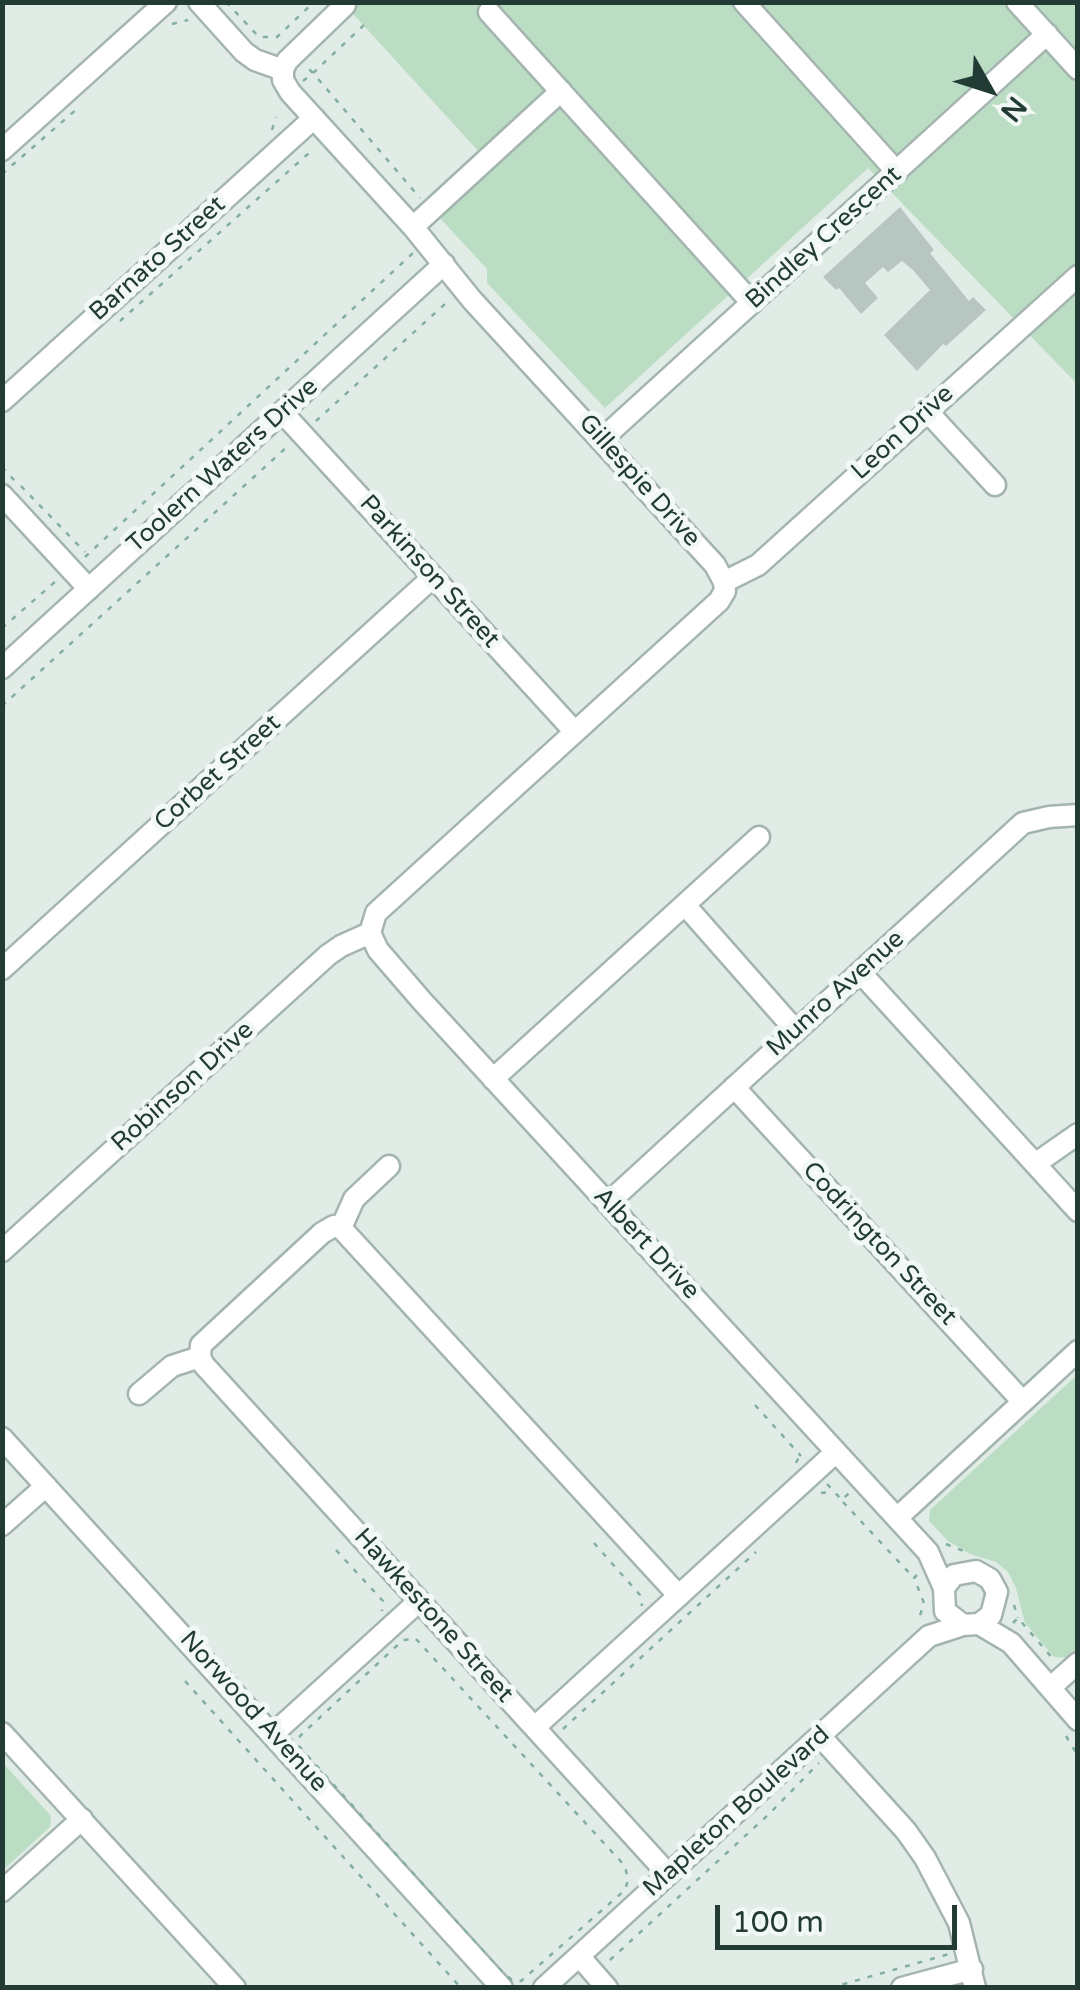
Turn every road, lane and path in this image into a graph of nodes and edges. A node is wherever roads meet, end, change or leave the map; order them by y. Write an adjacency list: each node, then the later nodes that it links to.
1 (166, 2): 17 (street)
2 (226, 2): 3 (path)
3 (314, 2)
4 (744, 2): 19 (street)
5 (1017, 2): 11 (street)
6 (346, 5): 13 (street)
7 (194, 11): 9 (path); 13 (street)
8 (489, 12): 14 (street)
9 (169, 25)
10 (364, 26): 21 (path)
11 (1047, 34): 12 (street); 19 (street, Bindley Crescent)
12 (1078, 69)
13 (282, 70): 16 (street, Gillespie Drive)
14 (561, 92): 21 (street); 25 (street)
15 (81, 105): 20 (path)
16 (314, 118): 22 (street, Gillespie Drive); 28 (street, Barnato Street)
17 (2, 150)
18 (309, 153): 27 (path)
19 (897, 172): 25 (street, Bindley Crescent)
20 (2, 174)
21 (431, 210): 22 (street)
22 (420, 234): 23 (street, Gillespie Drive); 36 (path)
23 (444, 264): 30 (street, Toolern Waters Drive); 32 (street, Gillespie Drive)
24 (1078, 276): 29 (street, Leon Drive)
25 (752, 303): 32 (street, Bindley Crescent)
26 (444, 304): 31 (path)
27 (120, 321)
28 (2, 401)
29 (928, 411): 34 (street); 39 (street, Leon Drive)
30 (282, 412): 31 (street, Parkinson Street); 40 (street, Toolern Waters Drive)
31 (302, 434): 38 (street, Parkinson Street); 43 (path)
32 (601, 440): 39 (street, Gillespie Drive)
33 (2, 468): 36 (path)
34 (996, 485)
35 (2, 495): 37 (street)
36 (87, 554): 37 (path)
37 (70, 570): 40 (street); 41 (path)
38 (433, 576): 44 (street, Parkinson Street); 49 (street, Corbet Street)
39 (724, 582): 44 (street)
40 (89, 589): 42 (street, Toolern Waters Drive)
41 (2, 628)
42 (2, 668)
43 (2, 706)
44 (575, 732): 48 (street)
45 (1078, 815): 50 (street, Munro Avenue)
46 (759, 837): 47 (street)
47 (684, 905): 51 (street); 52 (street)
48 (370, 933): 52 (street, Albert Drive); 60 (street, Robinson Drive)
49 (2, 969)
50 (860, 972): 51 (street, Munro Avenue); 55 (street)
51 (796, 1031): 53 (street, Munro Avenue)
52 (493, 1078): 57 (street, Albert Drive)
53 (734, 1087): 57 (street, Munro Avenue); 64 (street, Codrington Street)
54 (1078, 1134): 55 (street)
55 (1035, 1164): 58 (street)
56 (389, 1166): 59 (street)
57 (608, 1202): 66 (street, Albert Drive)
58 (1078, 1210)
59 (341, 1228): 62 (street); 81 (street)
60 (2, 1251)
61 (1078, 1351): 64 (street)
62 (200, 1357): 63 (street); 83 (street, Hawkestone Street)
63 (139, 1394)
64 (1024, 1402): 73 (street)
65 (2, 1438): 69 (street, Norwood Avenue)
66 (836, 1452): 73 (street, Albert Drive); 81 (street)
67 (800, 1455): 68 (path)
68 (794, 1469)
69 (46, 1486): 74 (street); 96 (street, Norwood Avenue)
70 (821, 1492): 71 (path)
71 (834, 1492)
72 (842, 1500): 80 (path)
73 (897, 1518): 78 (street, Albert Drive)
74 (2, 1526)
75 (594, 1543): 85 (path)
76 (763, 1546): 97 (path)
77 (336, 1550): 86 (path)
78 (928, 1552): 79 (street, Albert Drive); 82 (street, Albert Drive)
79 (964, 1571): 82 (street); 84 (street)
80 (914, 1578)
81 (679, 1596): 94 (street)
82 (943, 1596): 87 (street); 88 (street, Mapleton Boulevard)
83 (419, 1600): 94 (street, Hawkestone Street); 96 (street)
84 (996, 1604): 87 (street); 89 (street)
85 (636, 1611)
86 (382, 1614)
87 (971, 1624): 88 (street, Mapleton Boulevard); 89 (street)
88 (935, 1634): 98 (street, Mapleton Boulevard)
89 (1011, 1643): 92 (street)
90 (1078, 1663): 92 (street)
91 (186, 1681): 108 (path)
92 (1050, 1687): 93 (street)
93 (1078, 1720)
94 (535, 1727): 101 (street, Hawkestone Street)
95 (2, 1733): 100 (street)
96 (273, 1734): 109 (street, Norwood Avenue)
97 (559, 1736)
98 (820, 1736): 101 (street, Mapleton Boulevard); 105 (street)
99 (820, 1762): 106 (path)
100 (82, 1820): 103 (street); 107 (street)
101 (668, 1874): 104 (street, Mapleton Boulevard)
102 (628, 1880): 102 (path)
103 (2, 1892)
104 (579, 1956): 106 (street); 110 (street, Mapleton Boulevard)
105 (966, 1977): 111 (path); 112 (street)
106 (601, 1980)
107 (235, 1988)
108 (462, 1988)
109 (502, 1988)
110 (544, 1988)
111 (830, 1988)
112 (902, 1988)

